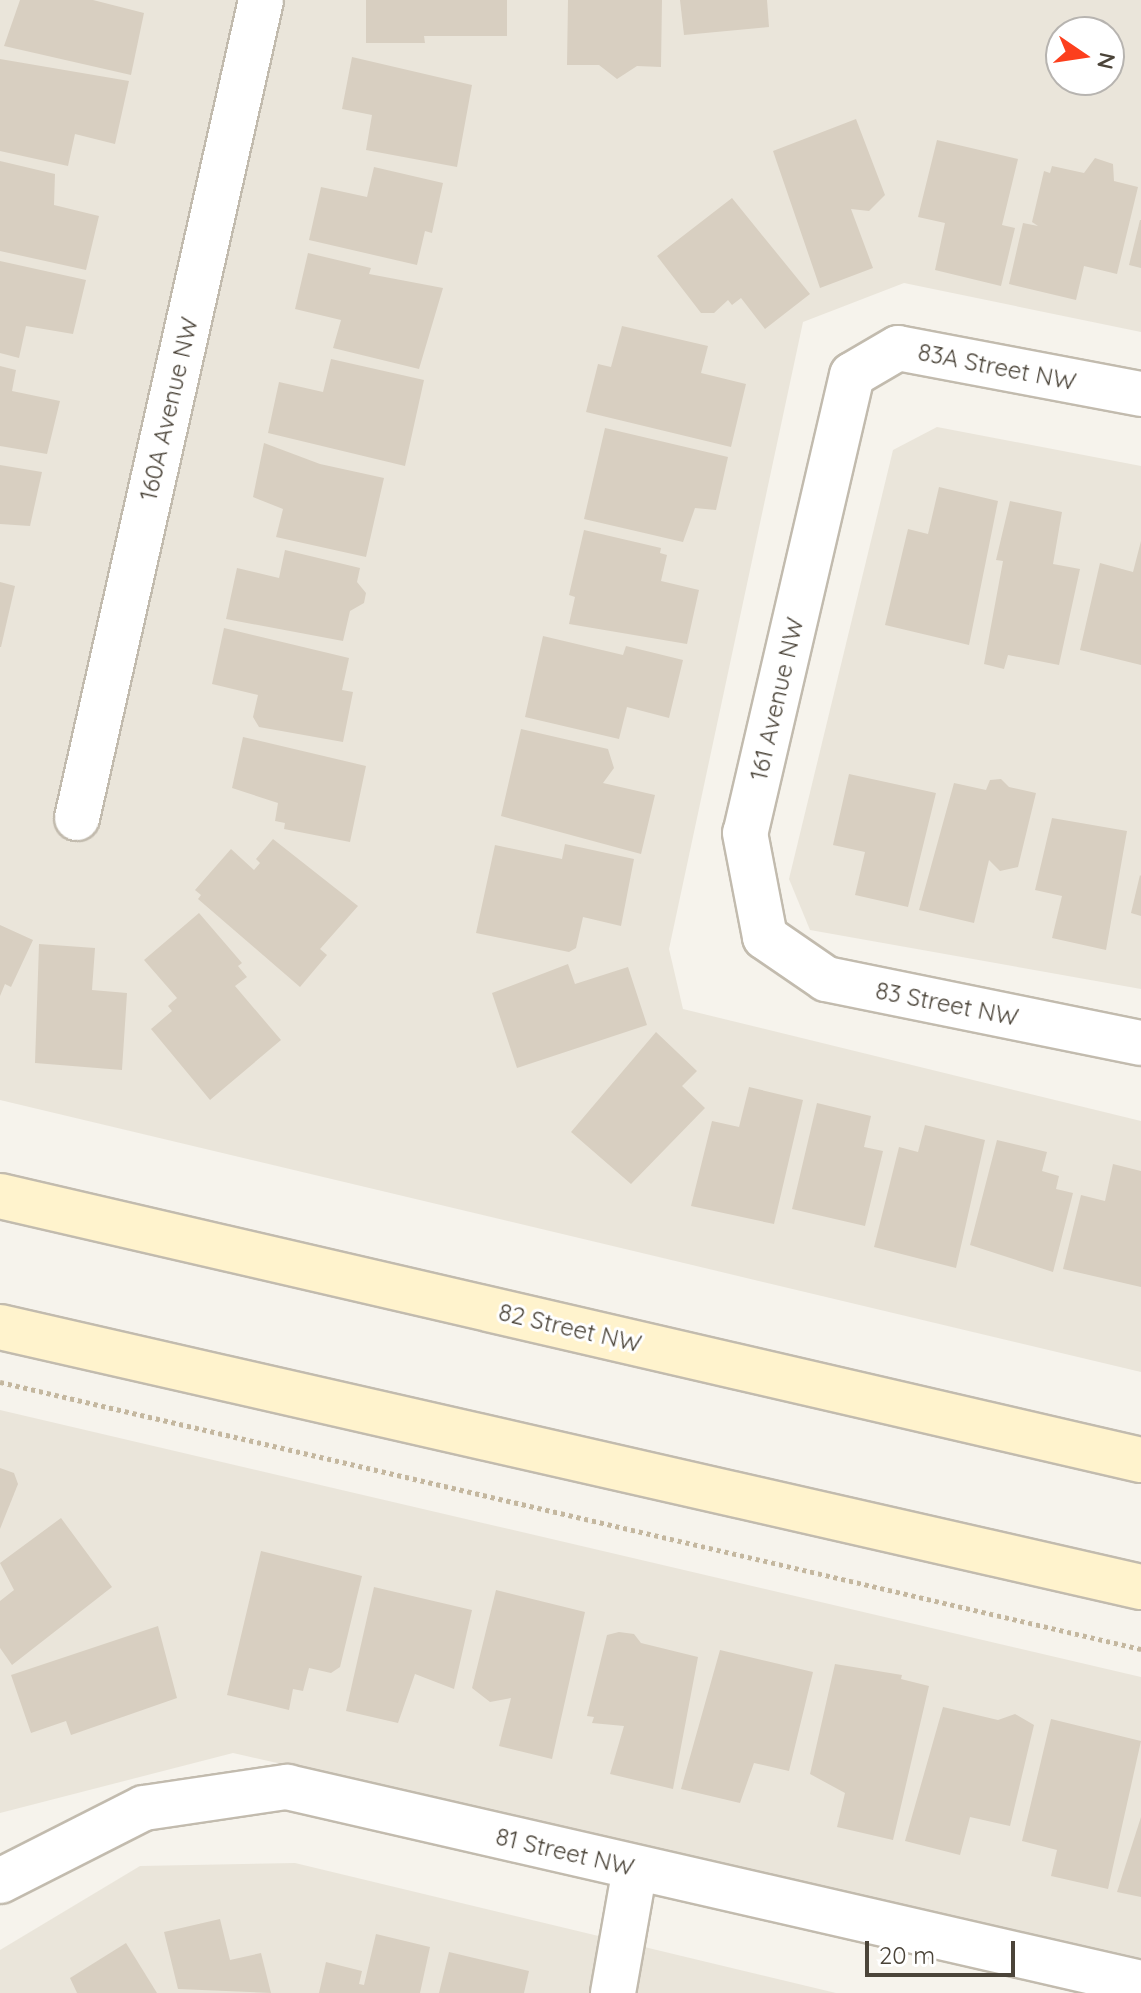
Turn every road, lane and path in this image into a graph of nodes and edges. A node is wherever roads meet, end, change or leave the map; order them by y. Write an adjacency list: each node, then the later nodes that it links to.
1 (261, 0): 4 (street, 160A Avenue NW)
2 (1141, 394): 3 (street, 83A Street NW)
3 (832, 461): 5 (street, 161 Avenue NW)
4 (77, 818)
5 (765, 937): 6 (street, 83 Street NW)
6 (1141, 1043)
7 (0, 1196): 10 (main road, 82 Street NW)
8 (0, 1327): 11 (main road)
9 (0, 1382): 12 (path)
10 (1141, 1460)
11 (1141, 1587)
12 (1141, 1649)
13 (635, 1868): 14 (street, 81 Street NW); 15 (street, 81 Street NW); 16 (street)
14 (0, 1881)
15 (1141, 1983)
16 (613, 1993)

